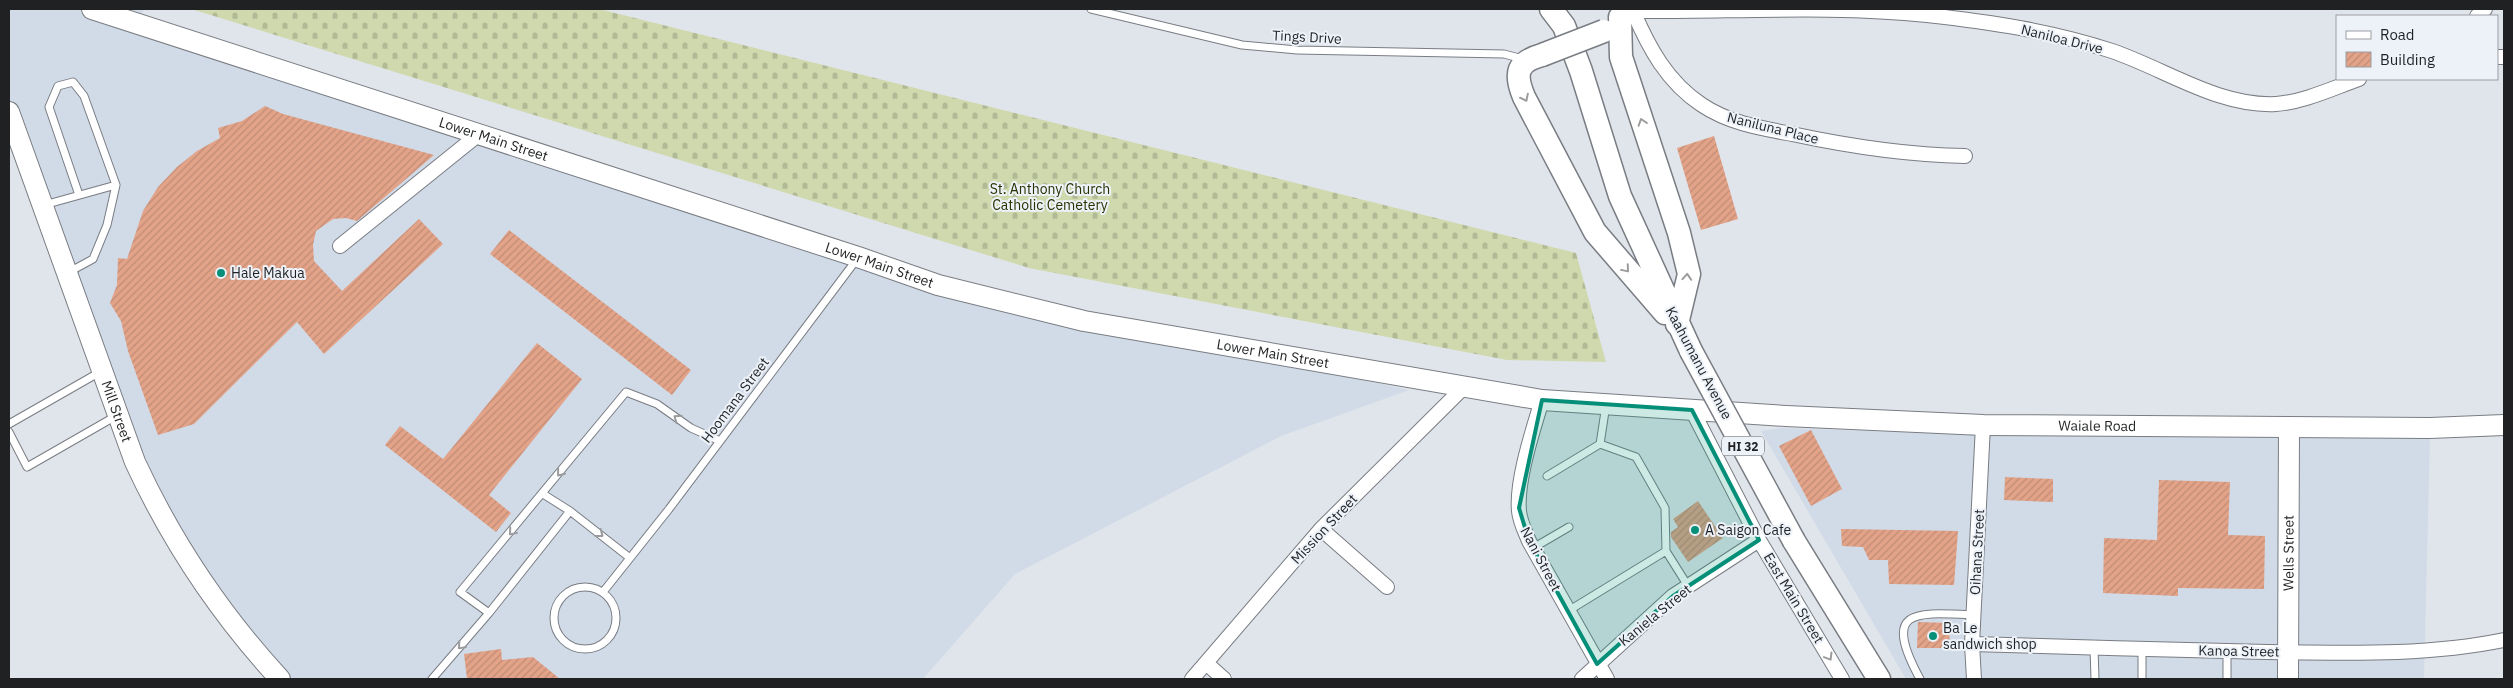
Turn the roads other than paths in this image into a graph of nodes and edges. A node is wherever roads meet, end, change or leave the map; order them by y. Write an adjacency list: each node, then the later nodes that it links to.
1 (92, 9): 9 (street, Lower Main Street)
2 (1091, 9): 6 (lane, Tings Drive)
3 (1757, 10): 5 (street, Naniloa Drive); 7 (street, Naniloa Drive)
4 (1559, 15): 17 (main road, Kaahumanu Avenue / HI 32)
5 (1624, 17): 6 (main road, bridge); 10 (street, Naniluna Place); 17 (main road, one-way to 5)
6 (1533, 58): 17 (main road, one-way to 17)
7 (2356, 80)
8 (9, 112): 13 (street, Mill Street)
9 (479, 134): 14 (street); 15 (street, Lower Main Street)
10 (1965, 156)
11 (116, 185): 12 (lane); 12 (lane); 16 (lane)
12 (79, 196): 13 (lane)
13 (43, 206): 16 (street, Mill Street)
14 (340, 246)
15 (858, 257): 19 (street, Lower Main Street); 29 (lane, Hoomana Street)
16 (67, 273): 18 (street, Mill Street)
17 (1677, 324): 61 (main road, Kaahumanu Avenue / HI 32, bridge)
18 (102, 371): 23 (street, Mill Street); 24 (lane)
19 (1465, 386): 20 (street, Lower Main Street); 35 (street, Mission Street)
20 (1542, 400): 21 (street, Lower Main Street); 37 (street, Nani Street)
21 (1606, 404): 22 (street, Lower Main Street); 30 (lane)
22 (1692, 410): 25 (street, Waiale Road); 36 (street, East Main Street)
23 (118, 414): 28 (lane); 54 (street, Mill Street)
24 (9, 424)
25 (1983, 425): 27 (street, Waiale Road); 45 (street, Oihana Street)
26 (2504, 425): 27 (street, Waiale Road)
27 (2289, 427): 51 (street, Wells Street)
28 (9, 432)
29 (720, 441): 32 (lane, one-way to 32); 39 (lane, Hoomana Street)
30 (1600, 444): 31 (lane); 38 (lane)
31 (1547, 476)
32 (543, 494): 33 (lane); 44 (lane, one-way to 44)
33 (570, 511): 39 (lane, one-way to 39); 44 (lane)
34 (1569, 527): 37 (lane)
35 (1321, 529): 41 (street); 52 (street, Mission Street)
36 (1759, 540): 40 (street, Kaniela Street); 60 (street, East Main Street, one-way to 60)
37 (1533, 548): 43 (street, Nani Street)
38 (1666, 551): 40 (lane); 43 (lane)
39 (630, 558): 42 (lane, Hoomana Street)
40 (1688, 586): 53 (street, Kaniela Street)
41 (1387, 587)
42 (603, 592): 42 (lane)
43 (1568, 611): 53 (street, Nani Street)
44 (489, 613): 55 (lane, one-way to 55)
45 (1973, 615): 47 (street, Oihana Street); 62 (lane)
46 (2504, 640): 51 (street, Kanoa Street)
47 (1972, 644): 48 (street, Kanoa Street); 63 (street, Oihana Street)
48 (2094, 648): 49 (street, Kanoa Street); 64 (lane)
49 (2142, 649): 50 (street, Kanoa Street); 65 (lane)
50 (2227, 651): 51 (street, Kanoa Street); 66 (lane)
51 (2288, 652): 67 (street, Wells Street)
52 (1206, 663): 56 (street, Mission Street); 57 (street)
53 (1597, 664): 58 (street, Kaniela Street); 59 (street, Nani Street)
54 (280, 679)
55 (432, 679)
56 (1192, 679)
57 (1224, 679)
58 (1582, 679)
59 (1607, 679)
60 (1842, 679)
61 (1879, 679)
62 (1920, 679)
63 (1974, 679)
64 (2095, 679)
65 (2142, 679)
66 (2227, 679)
67 (2288, 679)

